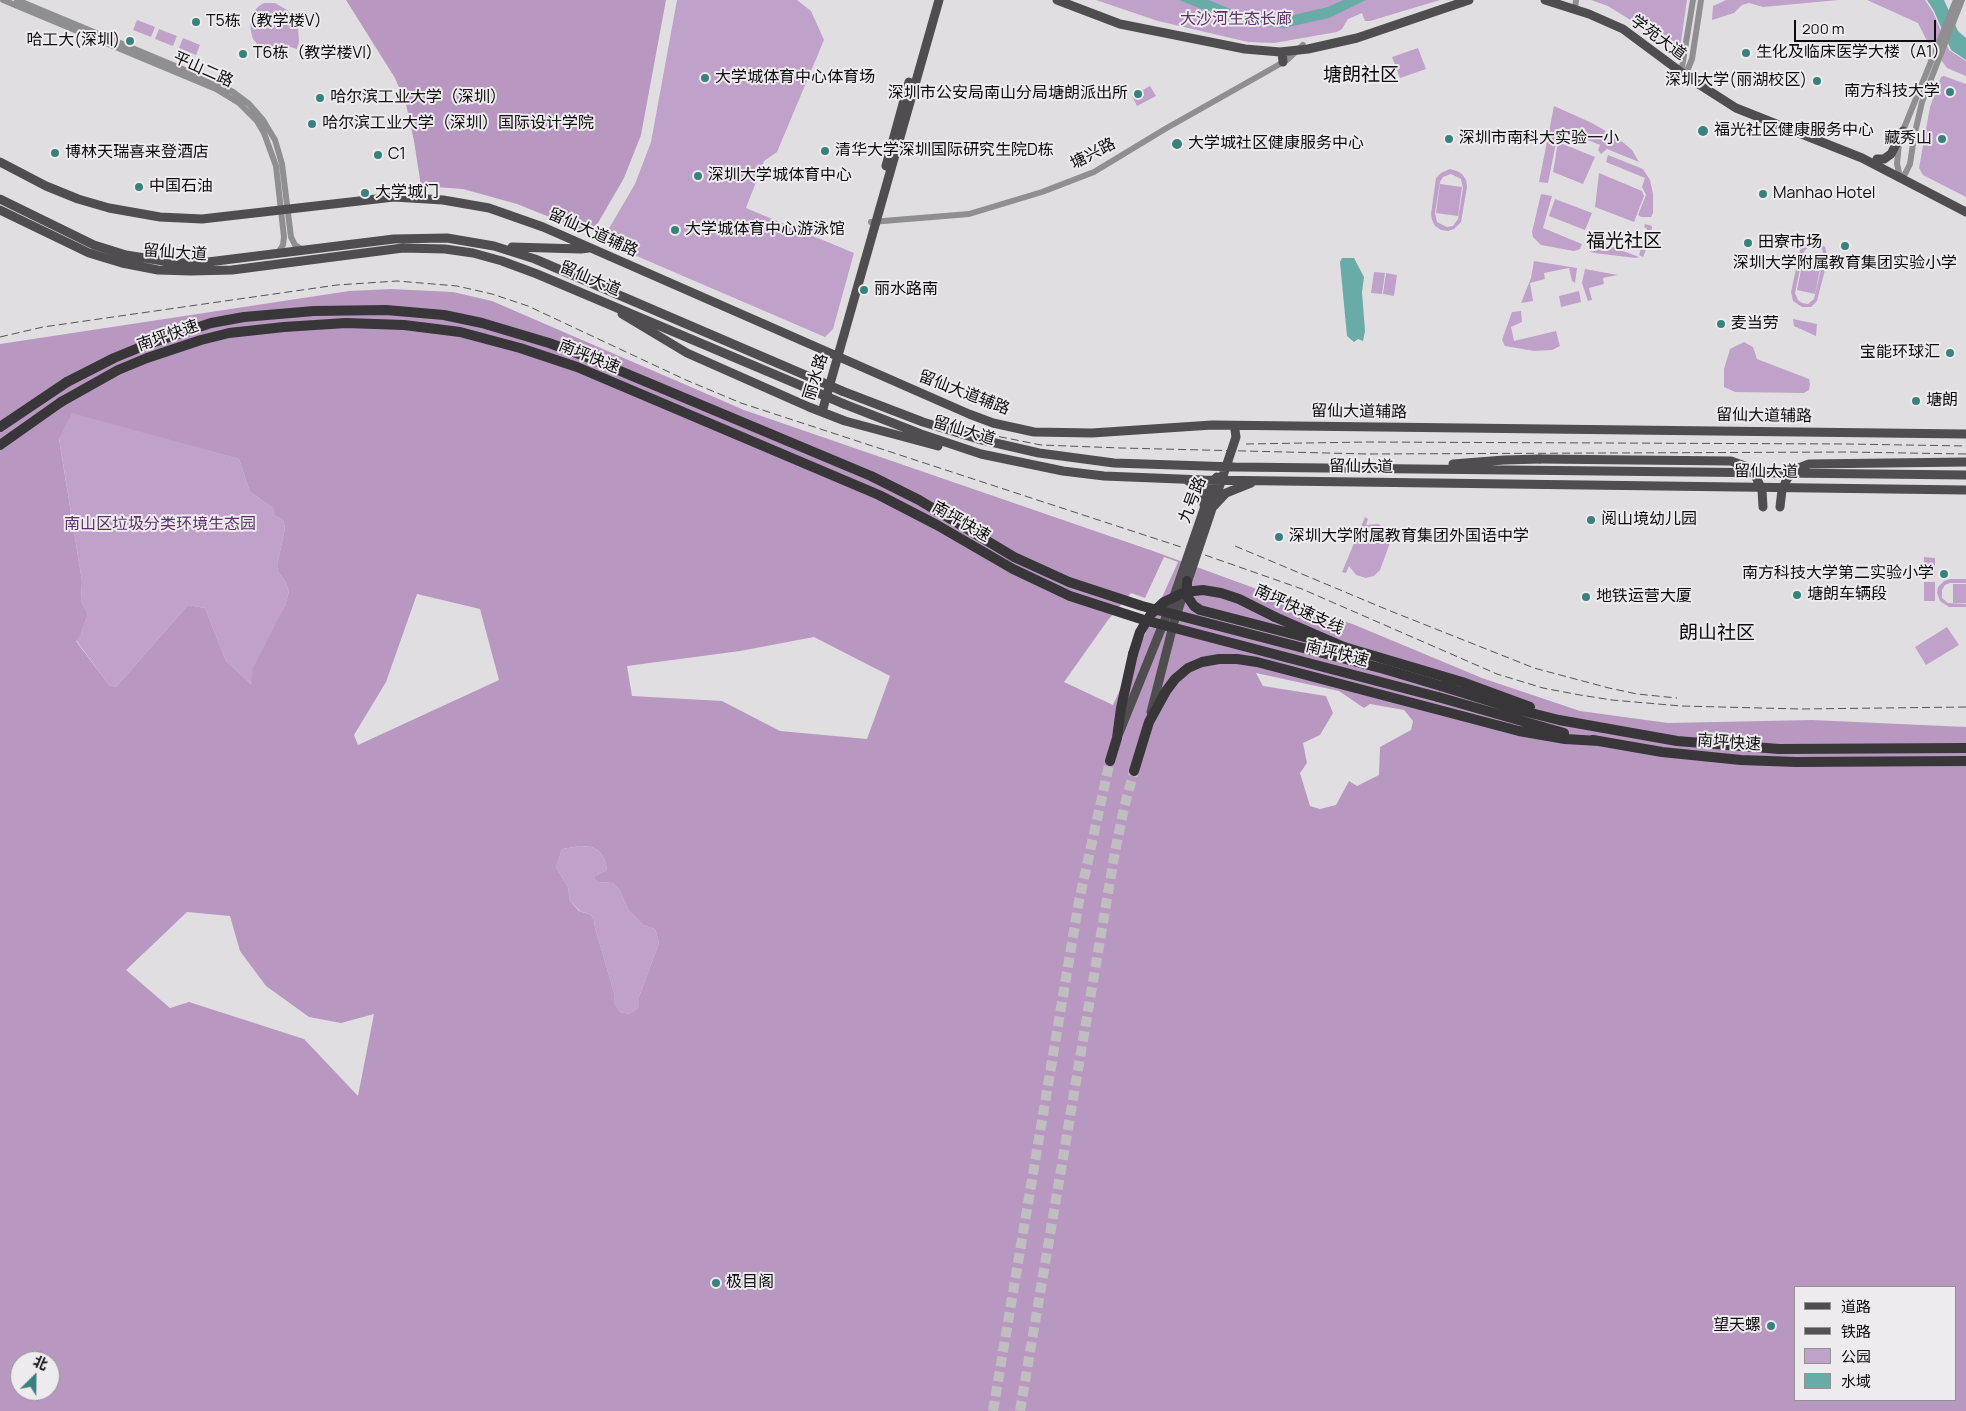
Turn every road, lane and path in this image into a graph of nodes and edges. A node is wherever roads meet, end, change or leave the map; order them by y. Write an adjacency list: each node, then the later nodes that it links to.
1 (3, 0): 27 (street, 平山二路)
2 (17, 0): 27 (street, 平山二路)
3 (934, 0): 29 (main road, 丽水路)
4 (939, 0): 29 (main road, 丽水路)
5 (1057, 0): 15 (main road)
6 (1072, 0): 14 (main road)
7 (1452, 0): 14 (main road)
8 (1469, 0): 14 (main road)
9 (1544, 0): 13 (main road, 学苑大道)
10 (1693, 0): 18 (street)
11 (1701, 0): 18 (street)
12 (1958, 0): 16 (street); 16 (street)
13 (1573, 3): 18 (main road, 学苑大道)
14 (1301, 48): 15 (main road); 17 (street, 塘兴路)
15 (1282, 52): 17 (main road)
16 (1935, 59): 19 (street); 23 (street)
17 (1283, 62): 29 (street, 塘兴路)
18 (1684, 72): 20 (main road, 学苑大道); 23 (main road, 学苑大道)
19 (1903, 131): 20 (main road); 23 (street)
20 (1876, 159): 23 (main road, 学苑大道)
21 (0, 162): 27 (main road, 留仙大道辅路)
22 (0, 168): 27 (main road, 留仙大道辅路)
23 (1901, 173): 25 (main road, 学苑大道); 28 (main road, 学苑大道)
24 (0, 200): 33 (main road, 留仙大道)
25 (1966, 205)
26 (0, 210): 34 (main road, 留仙大道)
27 (285, 212): 31 (main road, 留仙大道辅路); 32 (street, 平山二路); 33 (street, 平山二路)
28 (1966, 212)
29 (874, 222): 35 (main road, 丽水路)
30 (494, 246): 31 (main road); 32 (main road, 留仙大道); 44 (main road, 留仙大道, bridge)
31 (585, 249): 35 (main road, 留仙大道辅路)
32 (304, 250): 33 (main road, 留仙大道)
33 (278, 253)
34 (594, 297): 36 (main road); 42 (main road, 留仙大道, bridge)
35 (835, 358): 36 (main road, 丽水路); 38 (main road, 留仙大道辅路); 39 (main road, 留仙大道辅路)
36 (822, 412): 42 (main road)
37 (0, 427): 58 (highway, 南坪快速, bridge)
38 (1235, 430): 39 (main road, 留仙大道辅路); 41 (main road, 九号路)
39 (1966, 436)
40 (0, 445): 60 (highway, 南坪快速, bridge)
41 (1233, 447): 44 (main road, 九号路); 45 (main road)
42 (981, 454): 48 (main road, 留仙大道)
43 (1966, 462): 53 (main road, bridge)
44 (1225, 467): 45 (main road, 留仙大道); 49 (main road, 九号路)
45 (1253, 468): 46 (main road, 留仙大道)
46 (1402, 468): 47 (main road, 留仙大道); 52 (main road, bridge)
47 (1966, 475)
48 (1180, 480): 49 (main road, 留仙大道); 54 (main road)
49 (1218, 480): 50 (main road, 留仙大道); 54 (main road, 九号路)
50 (1270, 481): 51 (main road, 留仙大道); 54 (main road)
51 (1966, 490)
52 (1763, 507)
53 (1780, 507)
54 (1206, 514): 55 (main road, 九号路); 59 (main road, 九号路)
55 (1187, 581): 56 (highway); 57 (main road, 九号路)
56 (1344, 647): 58 (highway, 南坪快速支线); 59 (highway, 南坪快速支线, bridge)
57 (1149, 722): 60 (highway); 64 (highway)
58 (1585, 726): 61 (highway, 南坪快速)
59 (1117, 738): 62 (highway, 南坪快速支线)
60 (1599, 741): 63 (highway, 南坪快速)
61 (1966, 748)
62 (1110, 761)
63 (1966, 761)
64 (1134, 770)

